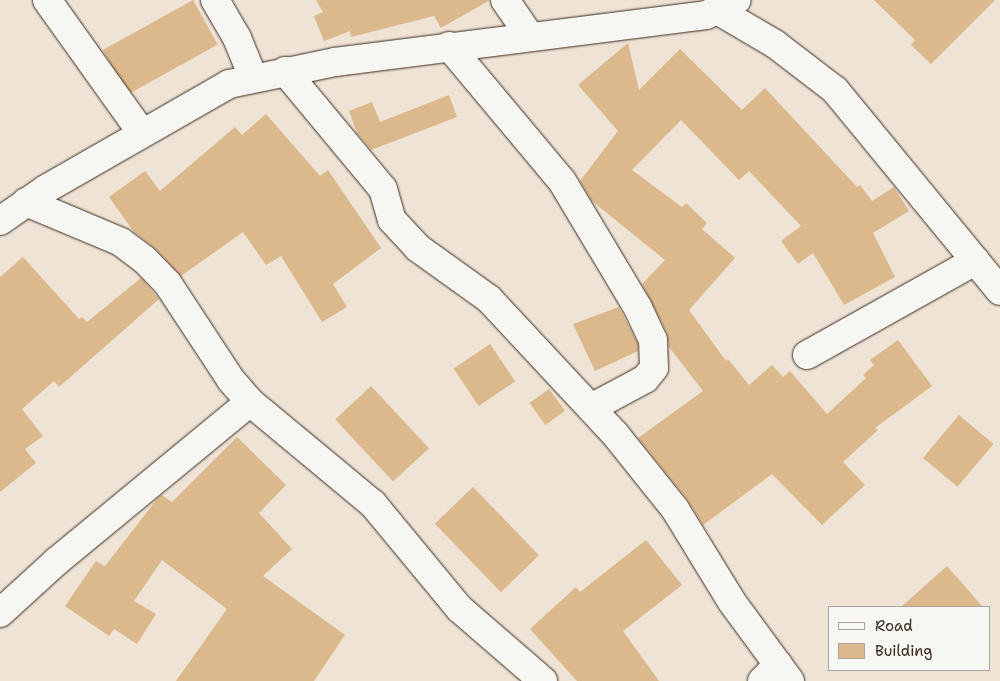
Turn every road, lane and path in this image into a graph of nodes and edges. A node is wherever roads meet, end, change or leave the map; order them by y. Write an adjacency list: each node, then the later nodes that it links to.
1 (47, 0): 6 (street)
2 (66, 0): 6 (street)
3 (215, 0): 10 (street)
4 (505, 0): 7 (street)
5 (727, 5): 7 (street); 14 (street)
6 (64, 27): 11 (street)
7 (529, 35): 8 (street)
8 (449, 46): 9 (street); 18 (street)
9 (285, 71): 10 (street); 18 (street)
10 (253, 78): 11 (street)
11 (141, 132): 12 (street)
12 (26, 202): 13 (street); 17 (street)
13 (0, 221)
14 (975, 261): 15 (street); 16 (street)
15 (1000, 291)
16 (807, 355)
17 (250, 402): 19 (street); 21 (street)
18 (591, 408): 20 (street)
19 (0, 613)
20 (776, 676)
21 (543, 681)

